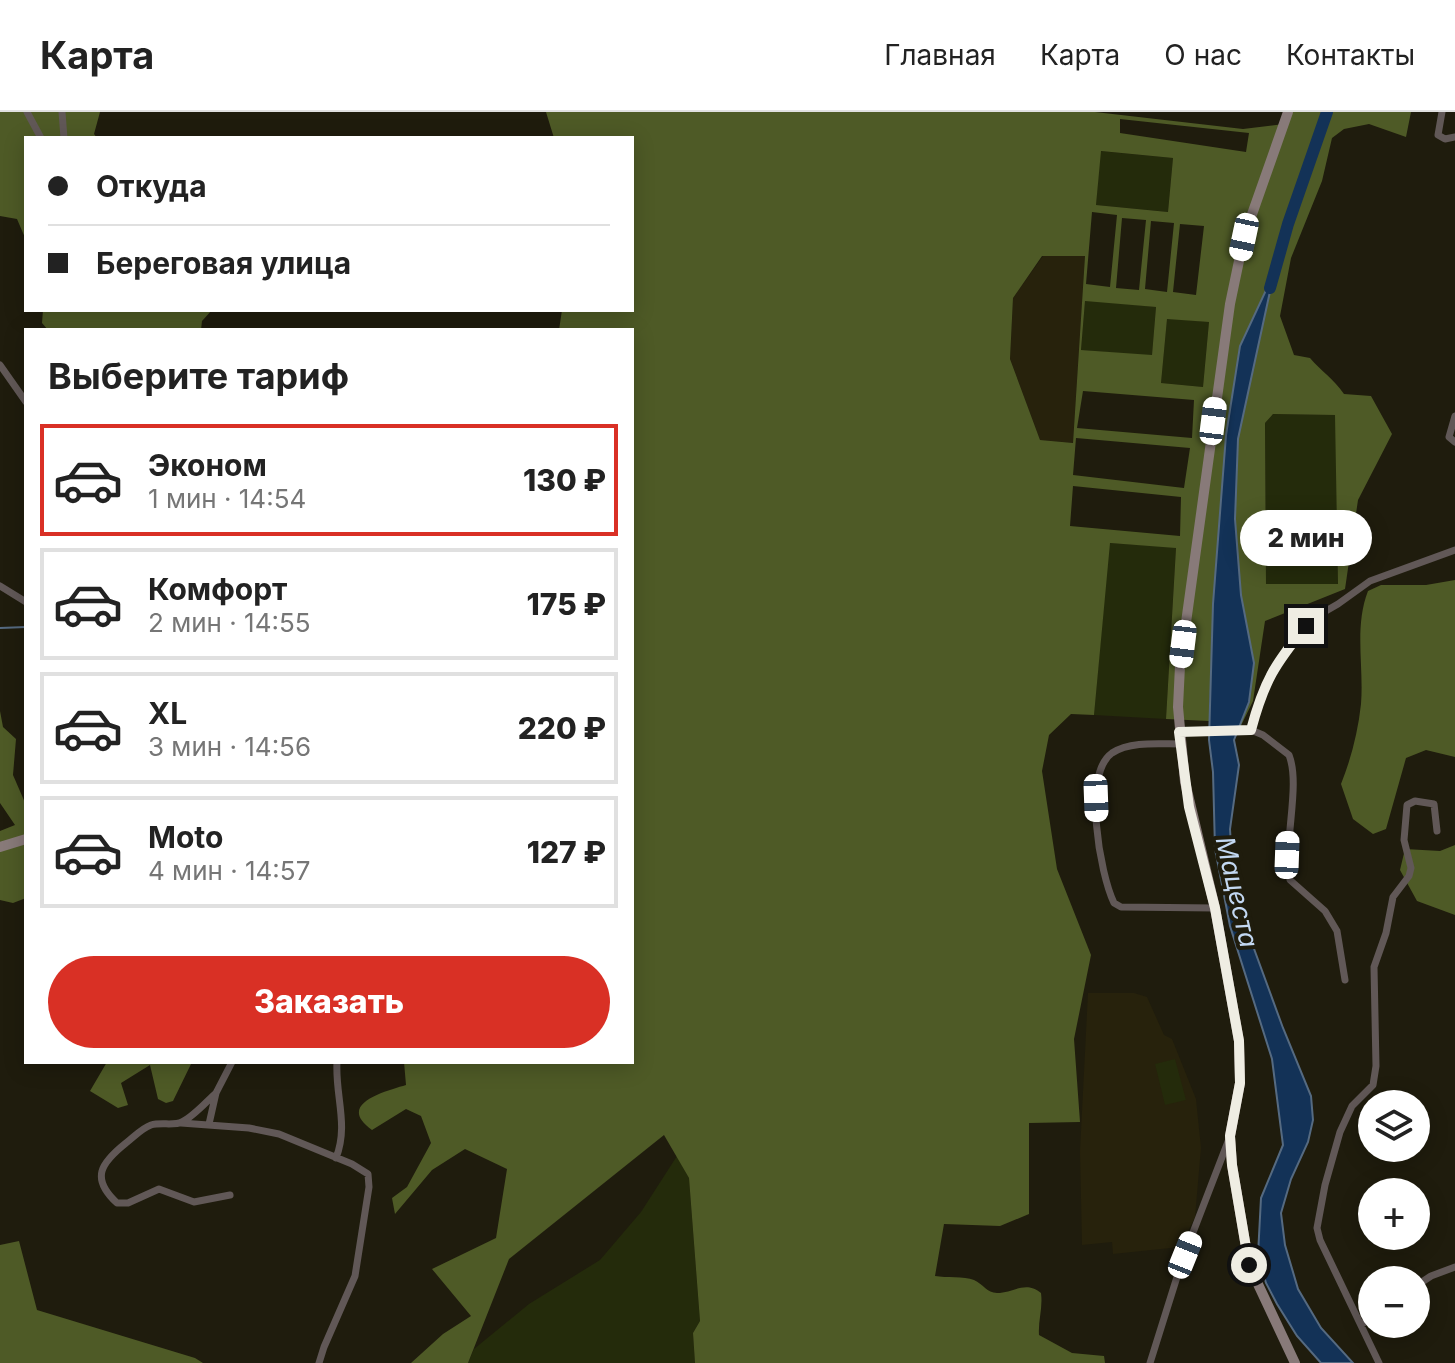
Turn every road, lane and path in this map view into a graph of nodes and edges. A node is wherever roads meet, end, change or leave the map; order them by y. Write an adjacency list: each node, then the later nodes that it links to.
1 (27, 112): 5 (street)
2 (62, 112): 6 (street)
3 (1288, 112): 16 (main road)
4 (1442, 112): 7 (street)
5 (40, 136)
6 (64, 136)
7 (1455, 137)
8 (0, 365): 9 (street)
9 (24, 399)
10 (1455, 416): 11 (street)
11 (1455, 442)
12 (1455, 550): 15 (street)
13 (0, 586): 14 (street)
14 (24, 601)
15 (1247, 730): 16 (street); 22 (street)
16 (1179, 732): 17 (main road)
17 (1180, 744): 21 (main road); 21 (street)
18 (1437, 831): 33 (street)
19 (24, 840): 20 (main road)
20 (0, 847)
21 (1215, 908): 28 (main road)
22 (1345, 980)
23 (231, 1064): 25 (street)
24 (337, 1064): 29 (street)
25 (216, 1093): 26 (street); 27 (street)
26 (181, 1123): 27 (street); 30 (street)
27 (209, 1124): 29 (street)
28 (1230, 1136): 36 (street); 37 (main road)
29 (336, 1158): 35 (street)
30 (230, 1195)
31 (1455, 1267): 32 (street)
32 (1430, 1277)
33 (1358, 1319)
34 (1367, 1338): 38 (street)
35 (319, 1363)
36 (1150, 1363)
37 (1295, 1363)
38 (1379, 1363)

